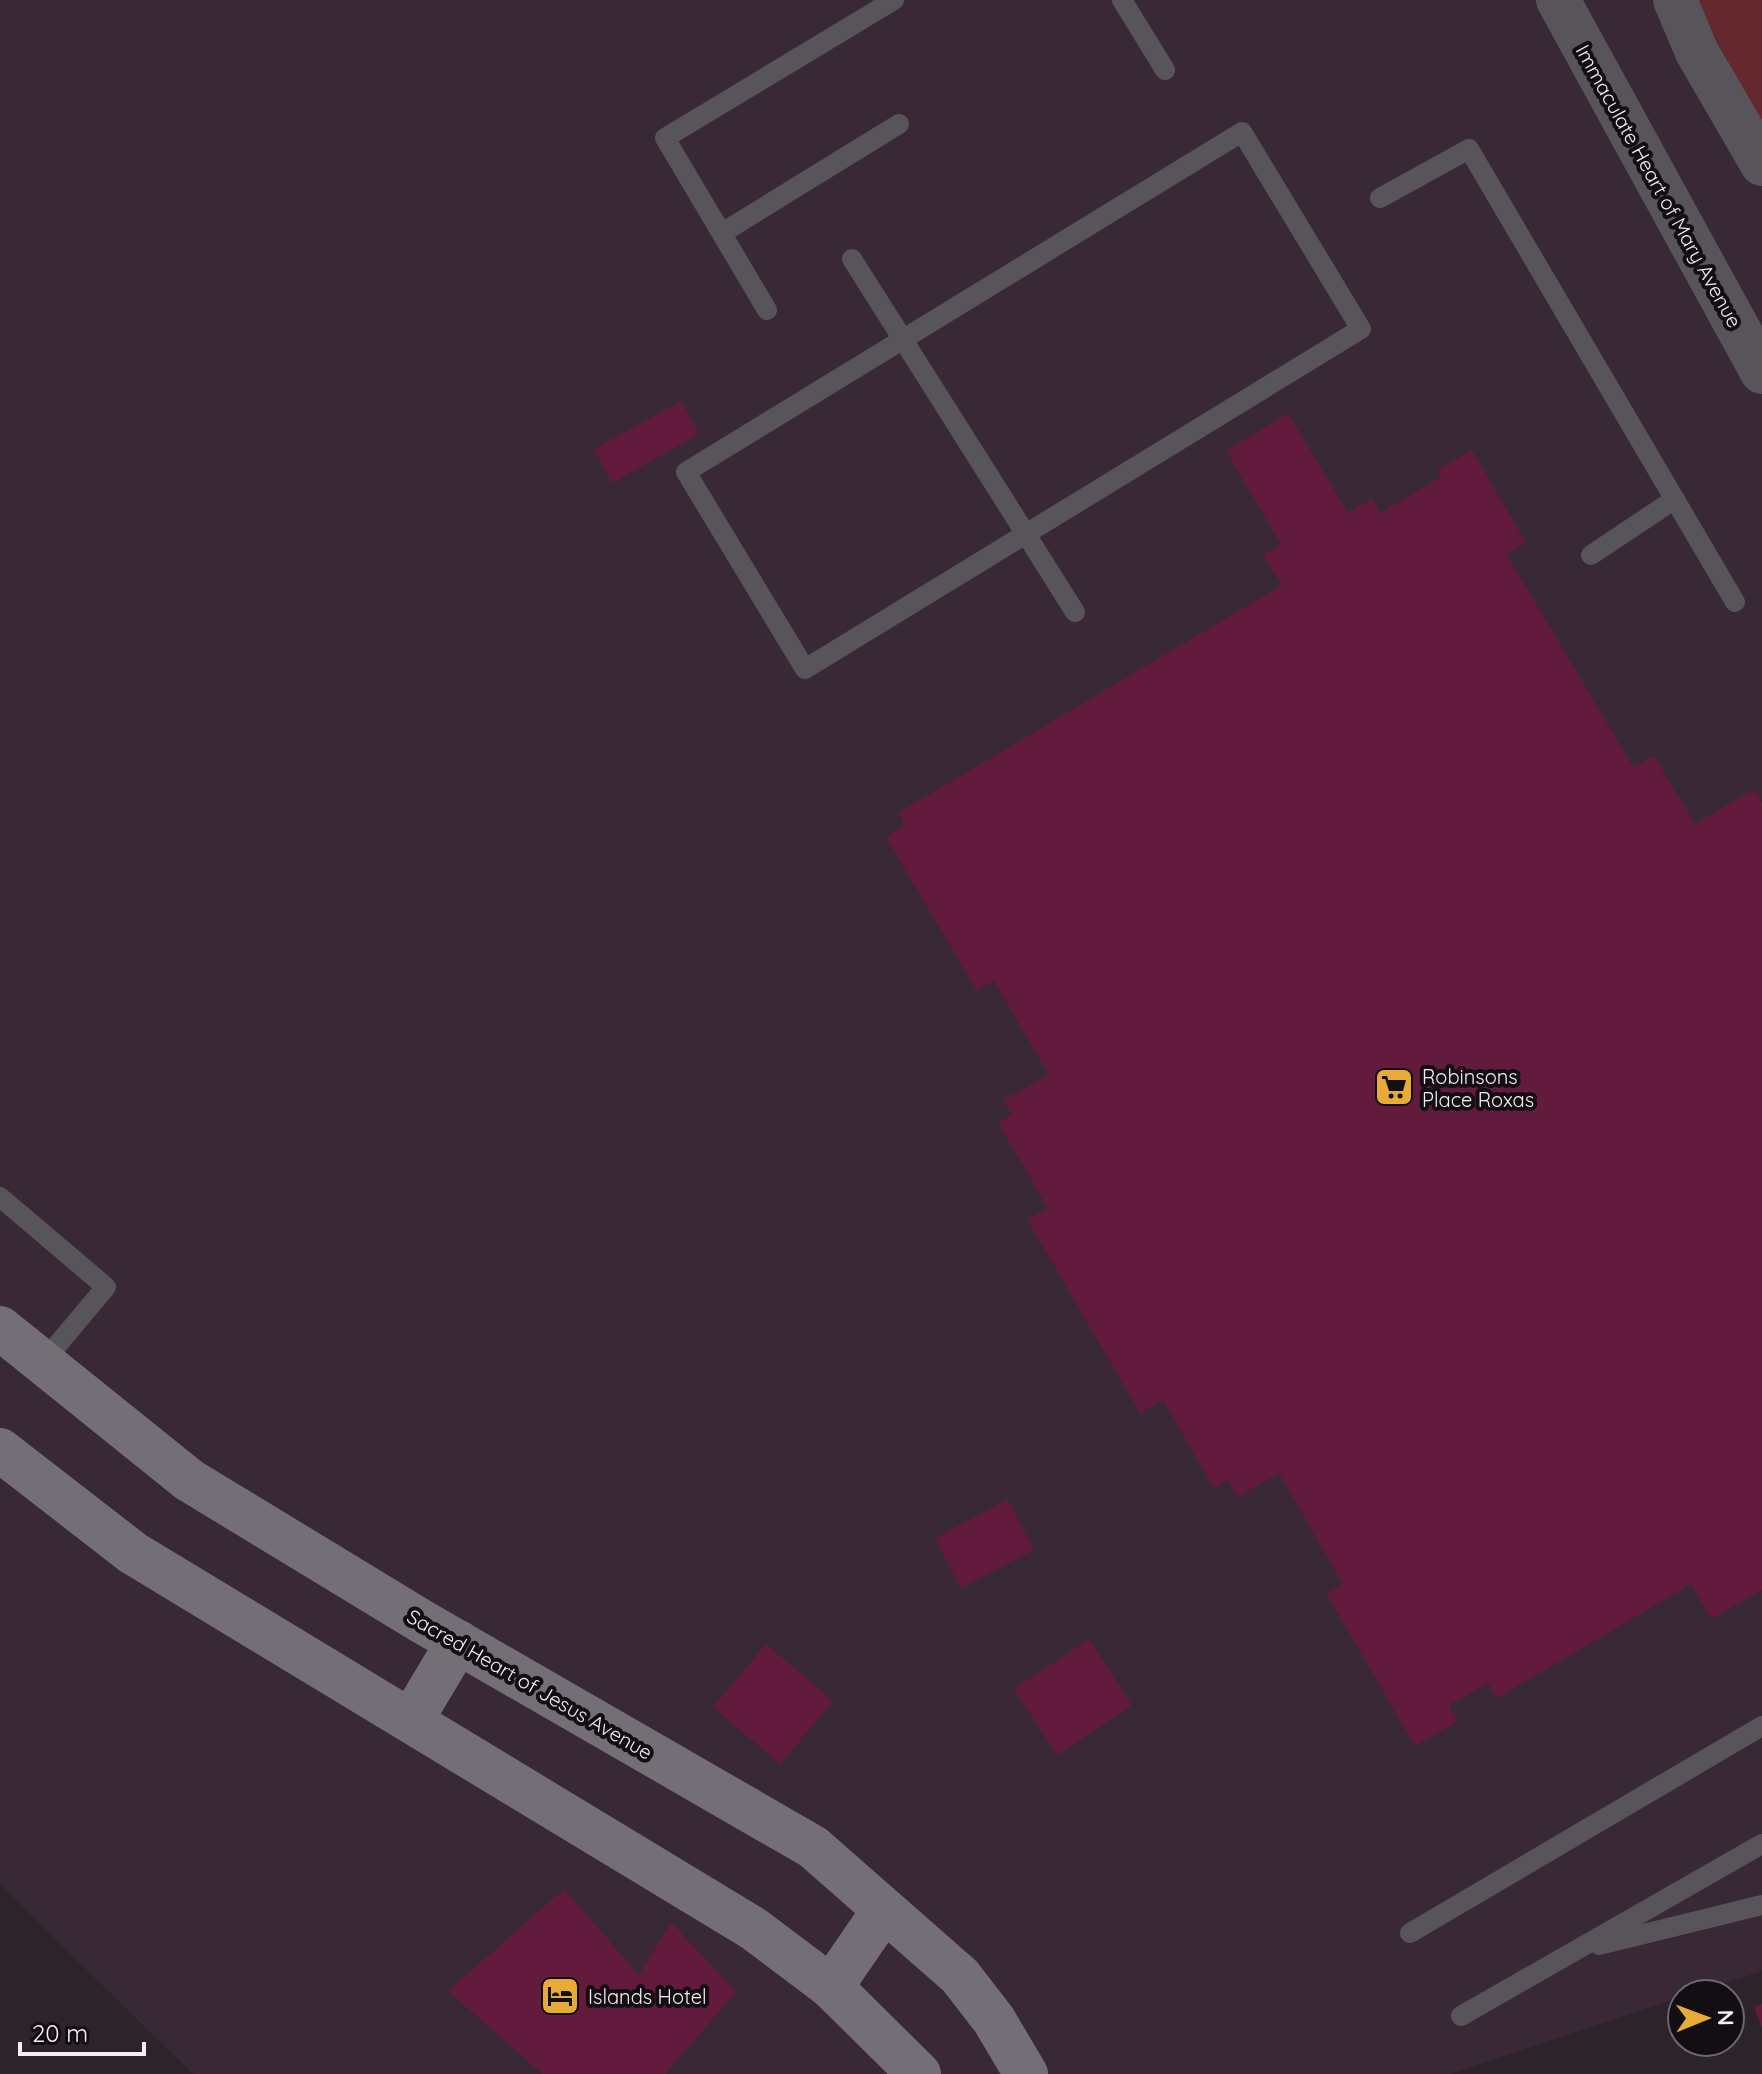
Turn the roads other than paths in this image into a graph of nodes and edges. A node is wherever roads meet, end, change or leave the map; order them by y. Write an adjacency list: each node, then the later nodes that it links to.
1 (1122, 0): 5 (lane)
2 (1558, 0): 13 (street, Immaculate Heart of Mary Avenue)
3 (1675, 0): 7 (street)
4 (886, 3): 9 (lane)
5 (1165, 70)
6 (899, 124): 9 (lane)
7 (1762, 164)
8 (1380, 198): 14 (lane)
9 (722, 233): 11 (lane)
10 (852, 259): 12 (lane)
11 (767, 310)
12 (903, 340): 15 (lane); 15 (lane); 15 (lane)
13 (1762, 372)
14 (1675, 499): 16 (lane); 17 (lane)
15 (1026, 534): 18 (lane)
16 (1591, 555)
17 (1735, 602)
18 (1075, 612)
19 (0, 1197): 21 (lane)
20 (0, 1328): 21 (main road, Sacred Heart of Jesus Avenue)
21 (43, 1362): 23 (main road, Sacred Heart of Jesus Avenue)
22 (0, 1450): 24 (main road)
23 (458, 1642): 24 (main road); 28 (main road, Sacred Heart of Jesus Avenue)
24 (412, 1719): 31 (main road)
25 (1762, 1726): 29 (lane)
26 (1762, 1844): 30 (lane)
27 (1762, 1905): 30 (lane)
28 (884, 1910): 31 (main road); 34 (main road, Sacred Heart of Jesus Avenue)
29 (1410, 1933)
30 (1574, 1952): 32 (lane)
31 (831, 1987): 33 (main road)
32 (1461, 2016)
33 (919, 2074)
34 (1026, 2074)

